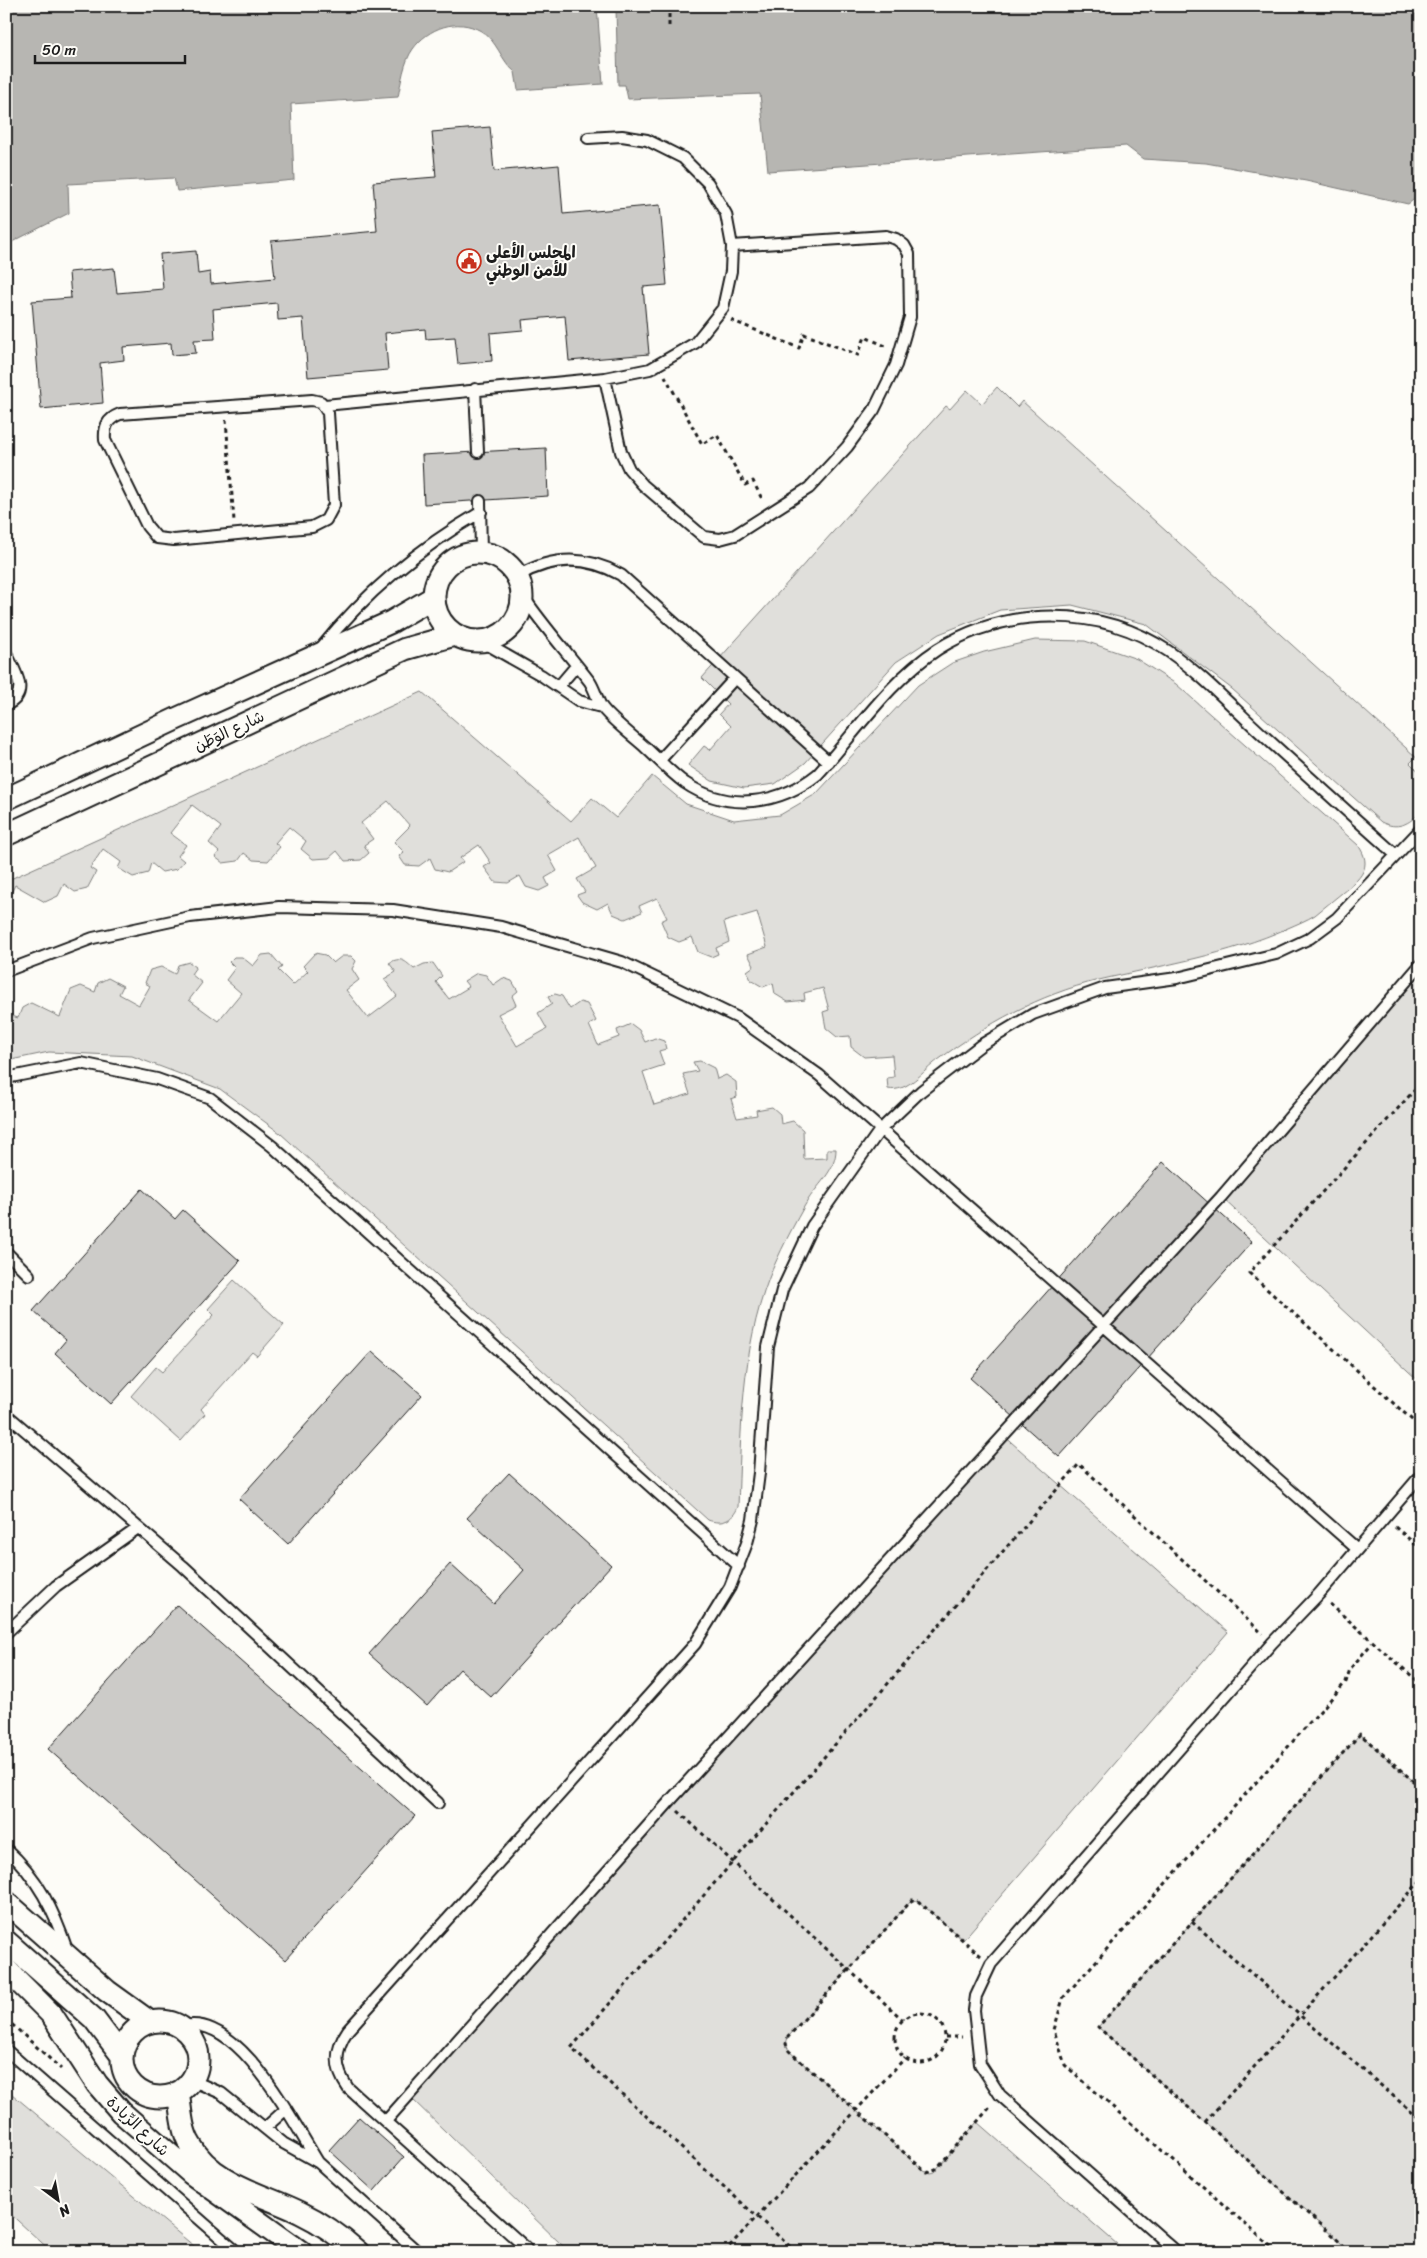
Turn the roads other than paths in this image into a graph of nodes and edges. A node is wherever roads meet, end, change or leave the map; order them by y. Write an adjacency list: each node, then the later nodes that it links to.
1 (588, 138): 2 (lane)
2 (732, 246): 3 (lane); 3 (lane)
3 (605, 378): 4 (lane)
4 (475, 389): 5 (lane); 6 (lane)
5 (325, 405): 5 (lane)
6 (478, 452)
7 (480, 500): 8 (lane)
8 (481, 512): 9 (lane); 15 (lane)
9 (481, 552): 10 (street); 11 (street)
10 (520, 586): 13 (street); 16 (lane); 17 (lane)
11 (434, 597): 12 (street); 15 (street, شارع الوَطَن)
12 (455, 635): 13 (street); 25 (street, شارع الوَطَن)
13 (481, 641): 18 (lane)
14 (6, 653): 19 (lane)
15 (312, 658): 23 (street, شارع الوَطَن)
16 (576, 666): 18 (lane); 20 (lane)
17 (735, 678): 21 (lane); 22 (lane)
18 (558, 686): 20 (lane)
19 (6, 705)
20 (601, 707): 21 (lane)
21 (660, 760): 22 (lane)
22 (829, 762): 26 (lane)
23 (6, 799)
24 (1421, 829): 26 (lane)
25 (6, 835)
26 (1396, 855): 30 (lane)
27 (1421, 964): 33 (lane)
28 (6, 971): 30 (lane)
29 (6, 1078): 38 (lane)
30 (880, 1130): 33 (lane); 38 (lane)
31 (6, 1252): 32 (lane)
32 (29, 1275)
33 (1102, 1326): 37 (lane); 52 (lane)
34 (6, 1414): 36 (lane)
35 (1421, 1475): 37 (lane)
36 (138, 1528): 39 (lane); 40 (lane)
37 (1356, 1548): 60 (lane)
38 (739, 1566): 52 (lane)
39 (6, 1633)
40 (438, 1803)
41 (6, 1849): 44 (lane)
42 (6, 1902): 44 (street)
43 (6, 1941): 49 (street)
44 (70, 1958): 46 (street)
45 (6, 1969): 56 (street, شارع الرِّيادة)
46 (150, 2022): 47 (street); 49 (street)
47 (181, 2027): 50 (street); 51 (lane)
48 (6, 2050): 55 (lane)
49 (122, 2056): 50 (street)
50 (185, 2086): 53 (lane); 57 (street, شارع الرِّيادة)
51 (285, 2110): 53 (lane); 54 (lane)
52 (386, 2121): 59 (lane)
53 (265, 2128): 54 (lane)
54 (319, 2163): 58 (lane)
55 (237, 2252)
56 (301, 2252)
57 (358, 2252)
58 (418, 2252)
59 (528, 2252)
60 (1177, 2252)

